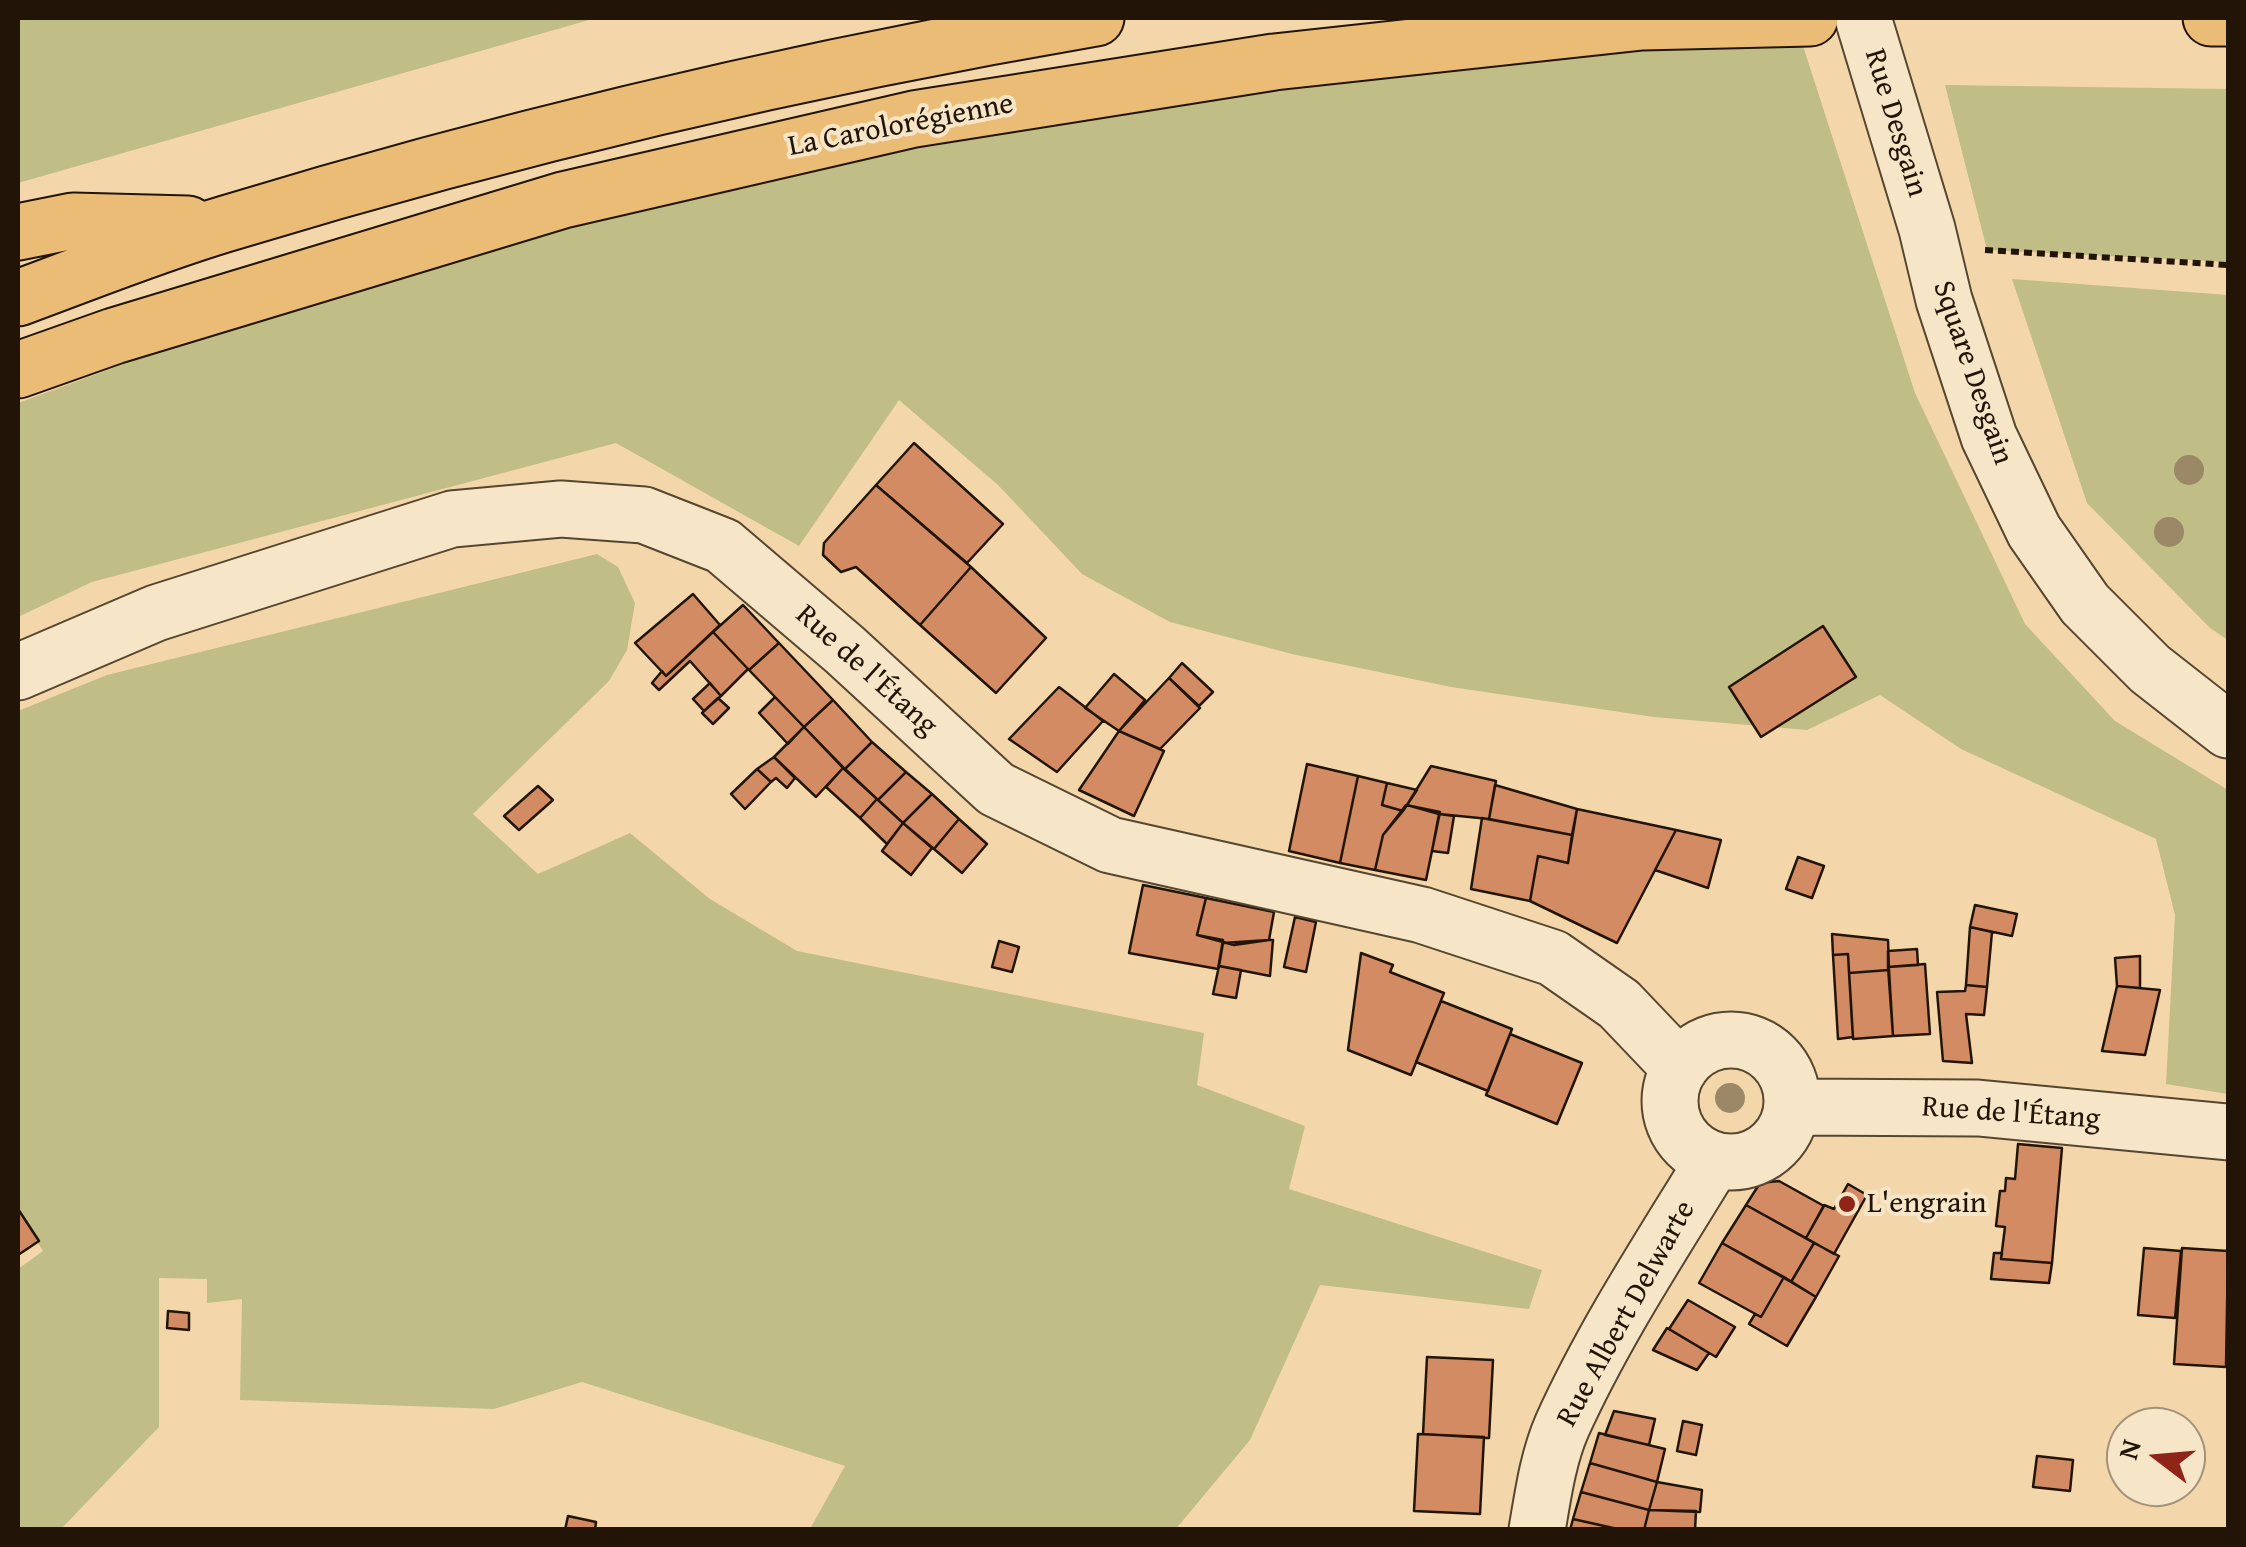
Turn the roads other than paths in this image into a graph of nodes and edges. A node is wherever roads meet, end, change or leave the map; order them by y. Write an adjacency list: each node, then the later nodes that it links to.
1 (1096, 18): 6 (highway)
2 (1810, 18): 10 (highway, La Carolorégienne)
3 (1863, 18): 7 (street, Rue Desgain)
4 (2212, 18): 5 (highway)
5 (2228, 18)
6 (221, 225): 8 (highway); 9 (highway)
7 (1927, 229): 14 (street, Square Desgain)
8 (18, 232)
9 (18, 298)
10 (114, 336): 11 (highway, La Carolorégienne); 12 (highway)
11 (18, 370)
12 (18, 409)
13 (18, 672): 15 (street, Rue de l'Étang)
14 (2228, 730)
15 (1680, 1068): 16 (street); 18 (street)
16 (1792, 1106): 17 (street, Rue de l'Étang); 18 (street)
17 (2228, 1132)
18 (1714, 1160): 19 (street, Rue Albert Delwarte)
19 (1536, 1530)

